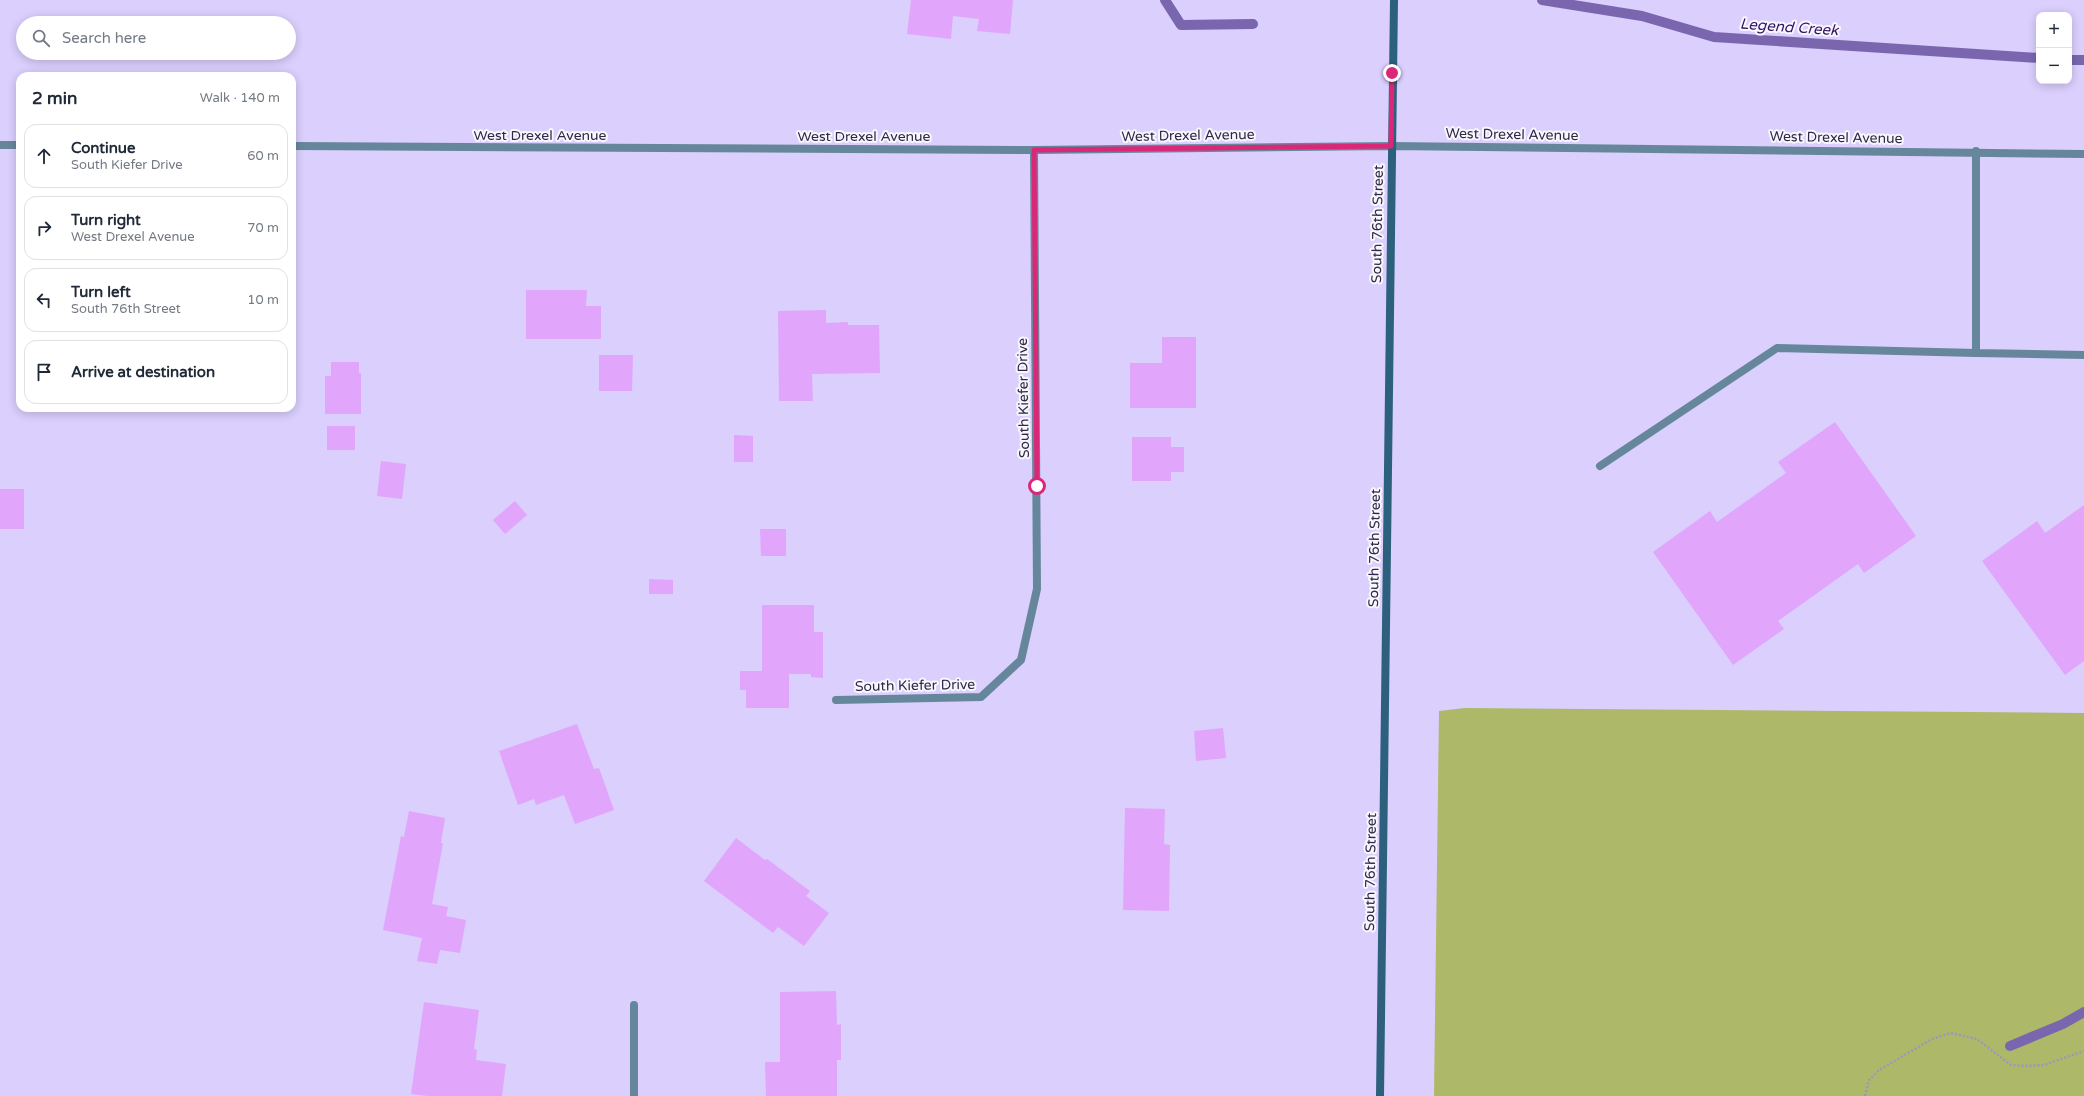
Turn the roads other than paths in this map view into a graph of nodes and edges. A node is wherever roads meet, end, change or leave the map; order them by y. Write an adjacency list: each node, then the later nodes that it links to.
1 (1394, 0): 5 (main road, South 76th Street)
2 (0, 145): 3 (street)
3 (16, 145)
4 (296, 146): 6 (street, West Drexel Avenue)
5 (1391, 146): 6 (street, West Drexel Avenue); 7 (street, West Drexel Avenue); 15 (main road, South 76th Street)
6 (1034, 150): 12 (street, South Kiefer Drive)
7 (1976, 152): 8 (street, West Drexel Avenue); 9 (street)
8 (2084, 154)
9 (1976, 353): 10 (street); 11 (street)
10 (2084, 355)
11 (1600, 466)
12 (836, 700)
13 (634, 1005): 14 (street)
14 (634, 1096)
15 (1380, 1096)

